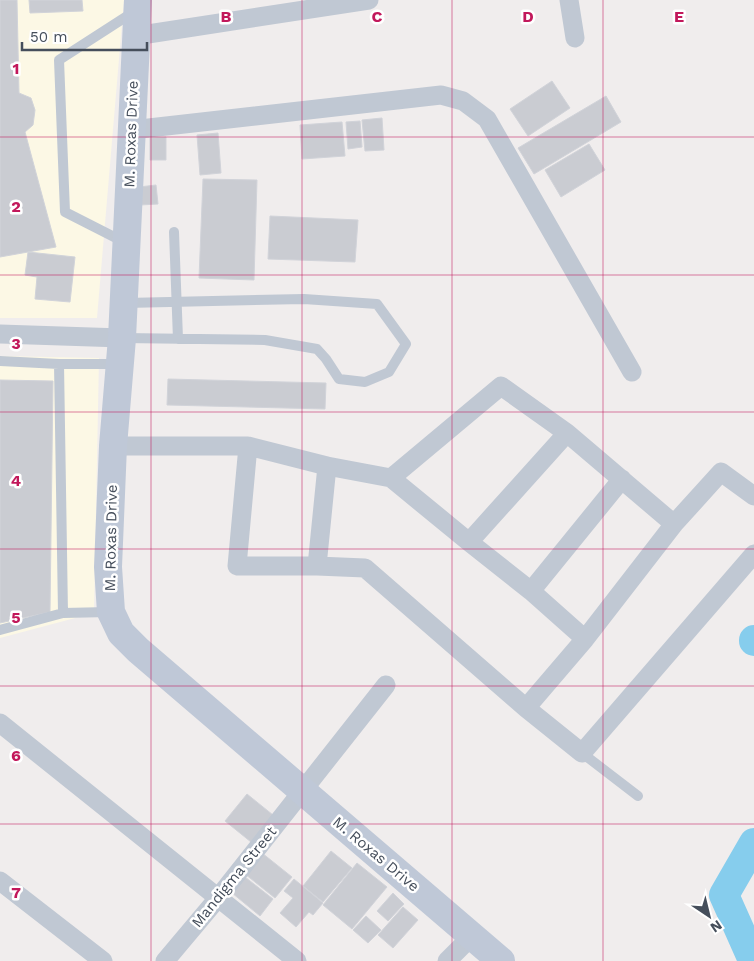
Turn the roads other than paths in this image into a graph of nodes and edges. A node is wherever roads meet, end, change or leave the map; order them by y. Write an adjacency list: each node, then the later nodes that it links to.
1 (370, 0): 3 (street)
2 (569, 0): 4 (street)
3 (137, 15): 5 (main road, M. Roxas Drive); 7 (lane)
4 (575, 38)
5 (131, 130): 7 (main road, M. Roxas Drive); 15 (street)
6 (174, 232): 8 (lane)
7 (127, 244): 9 (main road, M. Roxas Drive)
8 (177, 302): 9 (lane); 11 (lane); 11 (lane)
9 (123, 304): 12 (main road, M. Roxas Drive)
10 (0, 334): 12 (street)
11 (178, 339): 12 (lane)
12 (121, 351): 14 (lane); 17 (main road, M. Roxas Drive)
13 (0, 361): 14 (lane)
14 (60, 364): 29 (lane)
15 (632, 372)
16 (567, 433): 20 (street); 21 (street); 24 (street)
17 (113, 446): 18 (street); 28 (main road, M. Roxas Drive)
18 (248, 446): 19 (street); 26 (street)
19 (326, 466): 20 (street); 26 (street)
20 (391, 478): 24 (street)
21 (622, 479): 23 (street); 27 (street)
22 (754, 496): 23 (street)
23 (674, 524): 31 (street)
24 (469, 542): 27 (street)
25 (754, 554): 35 (street)
26 (318, 566): 33 (street)
27 (531, 592): 31 (street)
28 (111, 612): 29 (lane); 36 (main road, M. Roxas Drive)
29 (63, 614): 30 (lane)
30 (0, 630)
31 (585, 639): 33 (street)
32 (386, 685): 36 (street, Mandigma Street)
33 (526, 708): 35 (street)
34 (0, 723): 39 (street)
35 (582, 753): 37 (lane)
36 (303, 792): 39 (street, Mandigma Street); 40 (main road, M. Roxas Drive)
37 (638, 796)
38 (0, 881): 41 (street)
39 (218, 898): 42 (street, Mandigma Street); 43 (street)
40 (472, 936): 44 (street); 45 (main road, M. Roxas Drive)
41 (103, 961)
42 (165, 961)
43 (297, 961)
44 (447, 961)
45 (501, 961)

